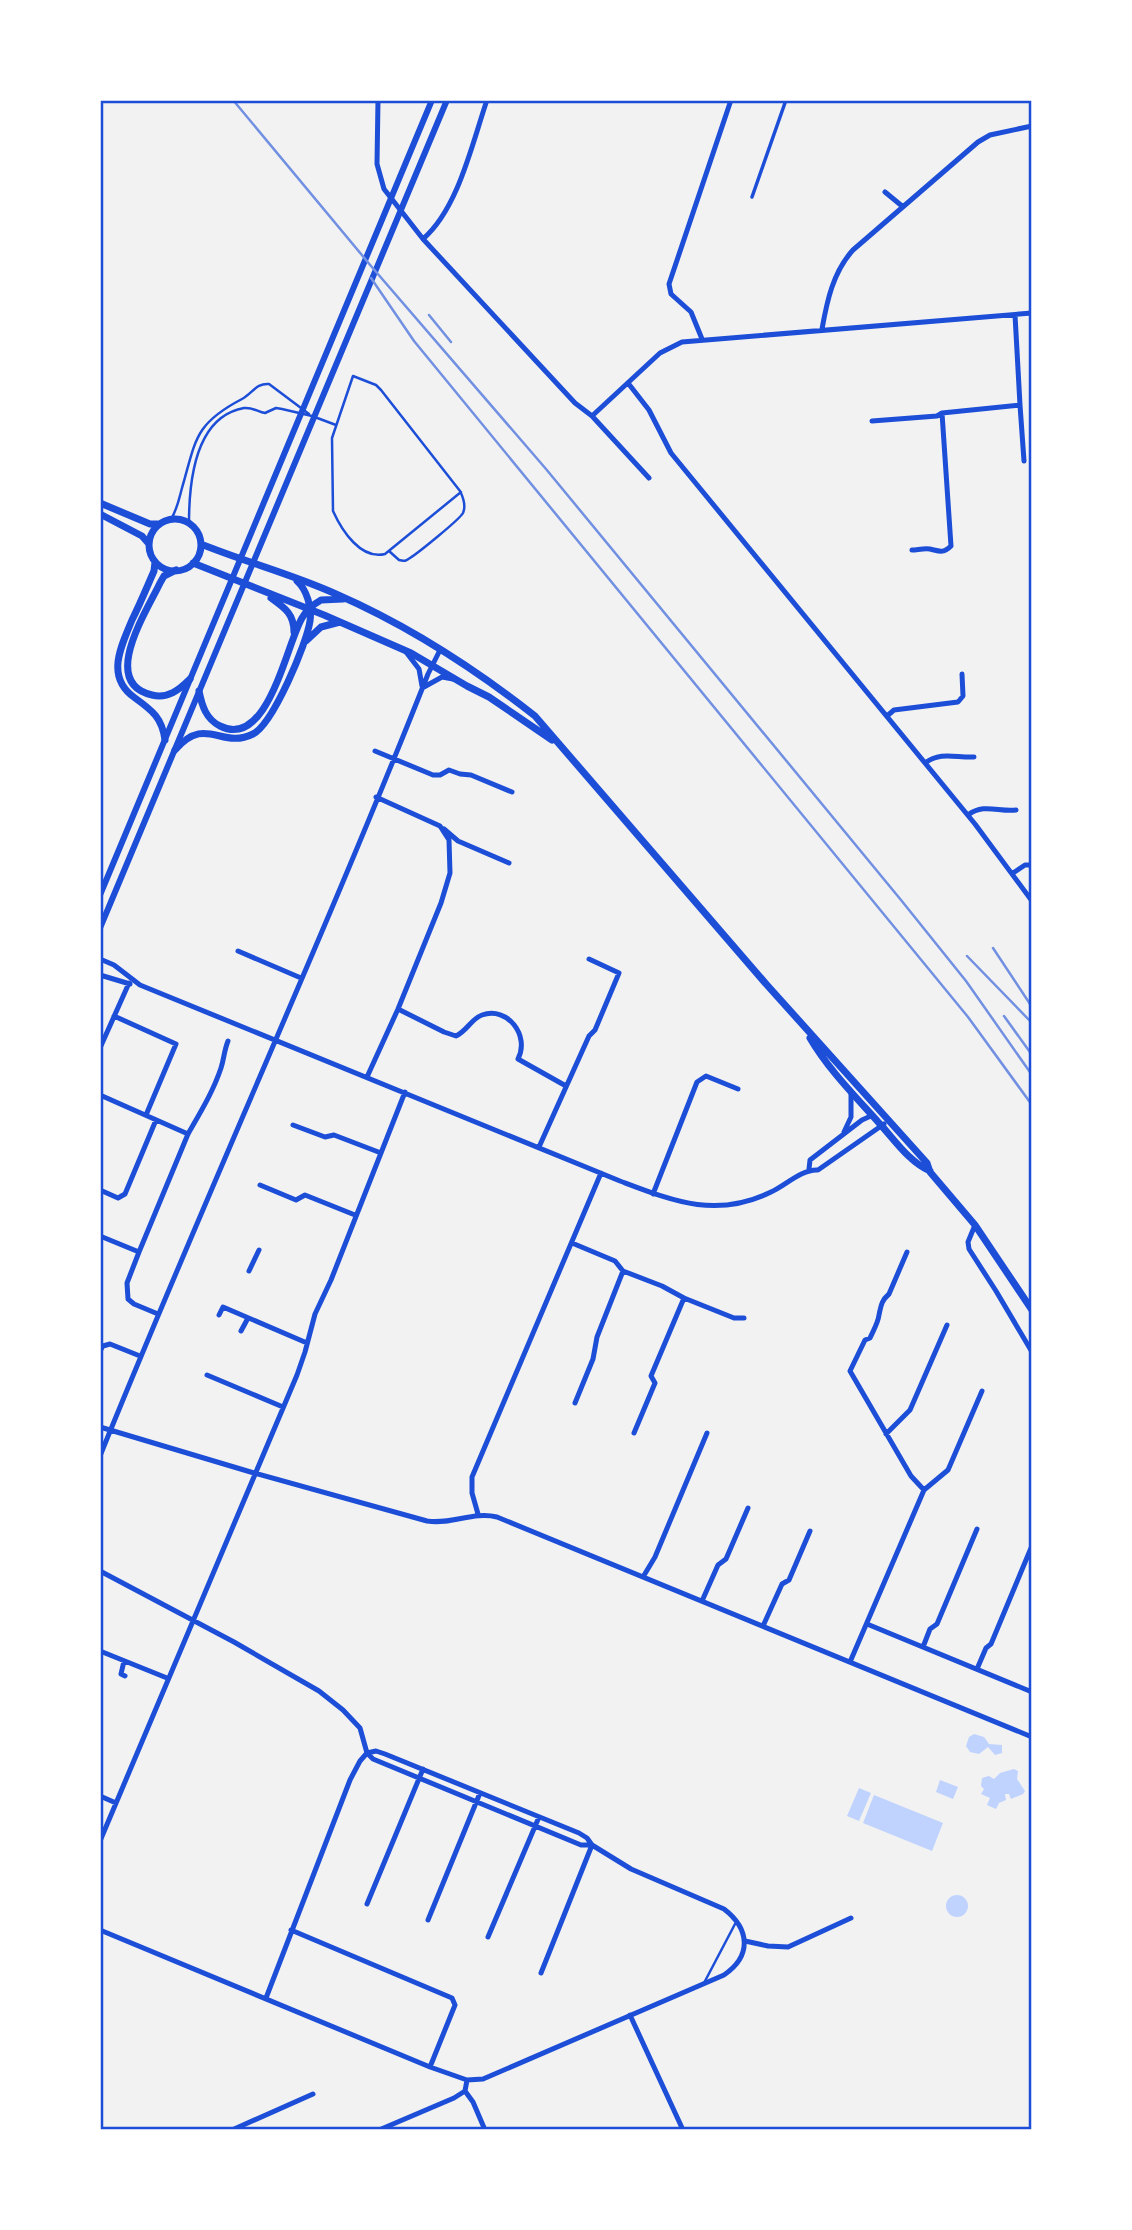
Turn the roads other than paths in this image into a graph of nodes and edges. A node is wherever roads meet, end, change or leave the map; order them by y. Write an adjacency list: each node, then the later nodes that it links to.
1 (379, 100): 11 (street)
2 (432, 100): 49 (street)
3 (447, 100): 52 (street)
4 (487, 100): 11 (street)
5 (731, 100): 15 (street)
6 (786, 100): 9 (street)
7 (1032, 126): 10 (street)
8 (885, 192): 10 (street)
9 (752, 197)
10 (902, 206): 14 (street)
11 (423, 239): 20 (street)
12 (1032, 313): 13 (street)
13 (1015, 315): 14 (street); 17 (street)
14 (822, 329): 15 (street)
15 (702, 339): 16 (street)
16 (628, 383): 20 (street); 53 (street)
17 (1020, 405): 18 (street); 23 (street)
18 (942, 413): 21 (street); 33 (street)
19 (312, 416): 22 (lane); 28 (lane); 29 (lane)
20 (592, 416): 24 (street)
21 (873, 421)
22 (336, 425): 25 (lane); 34 (lane)
23 (1024, 461)
24 (649, 478)
25 (461, 492): 34 (lane); 34 (lane)
26 (100, 503): 30 (main road)
27 (100, 514): 31 (main road)
28 (171, 519): 29 (main road); 30 (main road)
29 (189, 523): 32 (main road)
30 (159, 524): 31 (main road)
31 (149, 544): 35 (main road)
32 (201, 544): 36 (main road); 38 (main road)
33 (912, 550)
34 (389, 551)
35 (155, 562): 37 (main road); 54 (main road)
36 (193, 563): 37 (main road); 39 (main road)
37 (176, 570): 49 (main road)
38 (293, 577): 40 (main road); 41 (main road)
39 (265, 593): 41 (main road); 43 (main road)
40 (347, 599): 41 (main road); 45 (main road)
41 (309, 609): 42 (main road); 43 (main road); 44 (main road)
42 (340, 622): 44 (main road); 46 (main road)
43 (293, 640): 52 (main road)
44 (303, 644): 56 (main road)
45 (440, 650): 47 (street); 55 (main road)
46 (405, 651): 47 (main road); 51 (street)
47 (431, 665): 50 (main road); 51 (street)
48 (962, 674): 53 (street)
49 (190, 679): 54 (street)
50 (457, 681): 51 (street); 55 (main road)
51 (421, 690): 58 (street)
52 (199, 691): 56 (street)
53 (887, 716): 60 (street)
54 (165, 740): 69 (street)
55 (561, 746): 81 (main road)
56 (174, 750): 71 (street)
57 (375, 751): 58 (street)
58 (393, 757): 61 (street); 62 (street)
59 (974, 757): 60 (street)
60 (925, 763): 64 (street)
61 (512, 792)
62 (376, 797): 65 (street); 76 (street)
63 (1016, 810): 64 (street)
64 (968, 815): 68 (street)
65 (440, 826): 66 (street); 79 (street)
66 (509, 863)
67 (1032, 865): 68 (street)
68 (1013, 873): 70 (street)
69 (100, 895)
70 (1032, 901)
71 (100, 928)
72 (238, 951): 76 (street)
73 (100, 959): 78 (street)
74 (589, 959): 86 (street)
75 (100, 975): 77 (street)
76 (301, 978): 82 (street)
77 (129, 984): 78 (street); 80 (street)
78 (140, 985): 82 (street)
79 (398, 1009): 85 (street); 86 (street)
80 (114, 1016): 84 (street); 92 (street)
81 (805, 1028): 89 (main road); 91 (main road)
82 (277, 1039): 85 (street); 119 (street)
83 (228, 1041): 98 (street)
84 (100, 1048)
85 (367, 1077): 88 (street)
86 (566, 1086): 100 (street)
87 (737, 1089): 107 (street)
88 (405, 1092): 100 (street); 101 (street)
89 (851, 1092): 93 (main road); 99 (street)
90 (100, 1095): 92 (street)
91 (883, 1113): 93 (street); 95 (main road)
92 (146, 1115): 94 (street)
93 (872, 1115): 97 (main road); 99 (street)
94 (156, 1120): 98 (street); 106 (street)
95 (890, 1120): 97 (street); 104 (main road)
96 (293, 1125): 101 (street)
97 (882, 1126): 102 (street); 104 (main road)
98 (188, 1134): 113 (street)
99 (841, 1136): 102 (street)
100 (539, 1147): 103 (street)
101 (381, 1153): 108 (street)
102 (809, 1169): 107 (street)
103 (601, 1172): 107 (street); 111 (street)
104 (930, 1172): 109 (main road)
105 (260, 1185): 108 (street)
106 (100, 1191)
107 (653, 1194)
108 (355, 1215): 125 (street)
109 (975, 1225): 118 (main road); 127 (street)
110 (100, 1236): 113 (street)
111 (572, 1243): 116 (street); 142 (street)
112 (259, 1250): 115 (street)
113 (139, 1252): 119 (street)
114 (907, 1252): 137 (street)
115 (249, 1271)
116 (623, 1271): 117 (street); 131 (street)
117 (684, 1298): 122 (street); 135 (street)
118 (1032, 1310)
119 (158, 1314): 128 (street)
120 (219, 1315): 121 (street)
121 (248, 1318): 124 (street); 125 (street)
122 (744, 1318)
123 (947, 1325): 137 (street)
124 (241, 1331)
125 (307, 1343): 132 (street)
126 (100, 1351): 128 (street)
127 (1032, 1352)
128 (140, 1356): 134 (street)
129 (207, 1375): 132 (street)
130 (982, 1391): 140 (street)
131 (575, 1404)
132 (283, 1407): 139 (street)
133 (100, 1427): 134 (street)
134 (110, 1431): 138 (street); 139 (street)
135 (634, 1433)
136 (708, 1433): 147 (street)
137 (886, 1434): 140 (street)
138 (100, 1456)
139 (254, 1473): 142 (street); 149 (street)
140 (924, 1489): 150 (street)
141 (748, 1508): 148 (street)
142 (478, 1514): 147 (street)
143 (977, 1530): 152 (street)
144 (810, 1531): 151 (street)
145 (1031, 1548): 156 (street)
146 (100, 1571): 149 (street)
147 (643, 1577): 148 (street)
148 (702, 1601): 151 (street)
149 (193, 1620): 158 (street); 162 (street)
150 (867, 1624): 152 (street); 155 (street)
151 (763, 1626): 155 (street)
152 (923, 1647): 156 (street)
153 (100, 1651): 154 (street)
154 (124, 1661): 157 (street); 158 (street)
155 (850, 1662): 161 (street)
156 (977, 1669): 160 (street)
157 (125, 1676)
158 (167, 1678): 168 (street)
159 (1031, 1682): 160 (street)
160 (1030, 1691)
161 (1032, 1737)
162 (367, 1753): 163 (street); 164 (street); 178 (street)
163 (423, 1769): 164 (street); 165 (street)
164 (418, 1779): 167 (street); 173 (street)
165 (480, 1793): 167 (street); 169 (street)
166 (100, 1796): 168 (street)
167 (476, 1802): 170 (street); 175 (street)
168 (116, 1803): 171 (street)
169 (539, 1816): 170 (street); 172 (street)
170 (535, 1826): 172 (street); 179 (street)
171 (100, 1841)
172 (592, 1845): 176 (street); 181 (street)
173 (367, 1904)
174 (851, 1918): 180 (street)
175 (428, 1920)
176 (737, 1921): 180 (street); 182 (lane)
177 (100, 1930): 183 (street)
178 (291, 1930): 183 (street); 185 (street)
179 (488, 1937)
180 (745, 1941): 182 (street)
181 (541, 1973)
182 (703, 1984): 184 (street)
183 (266, 1998): 185 (street)
184 (630, 2015): 186 (street); 192 (street)
185 (430, 2067): 186 (street)
186 (467, 2080): 187 (street)
187 (465, 2091): 190 (street); 191 (street)
188 (313, 2094): 189 (street)
189 (232, 2130)
190 (379, 2130)
191 (485, 2130)
192 (683, 2130)

